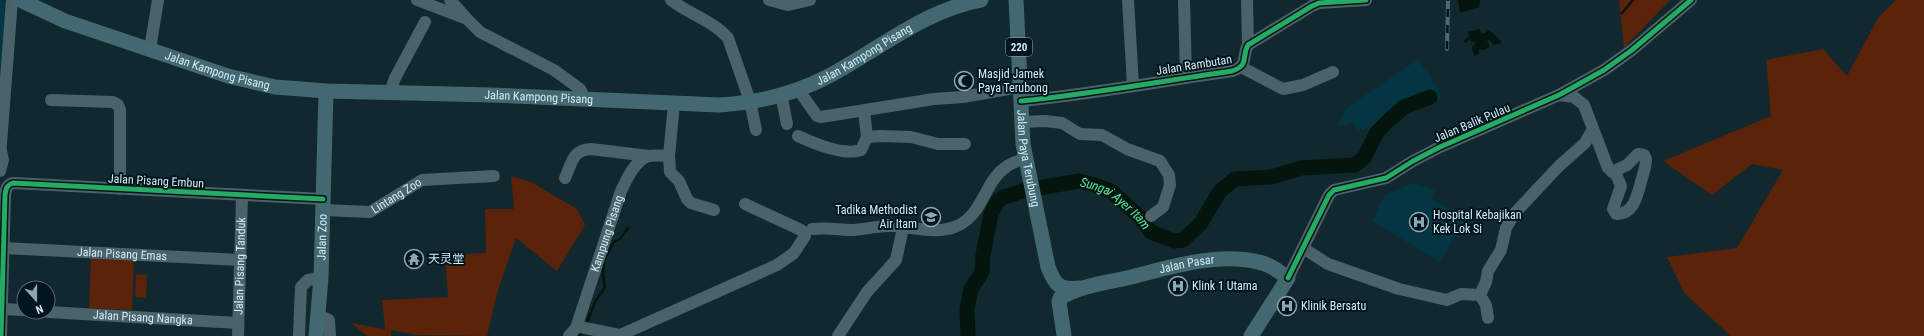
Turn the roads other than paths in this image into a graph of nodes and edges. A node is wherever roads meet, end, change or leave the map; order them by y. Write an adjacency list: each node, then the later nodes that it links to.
1 (12, 0): 25 (street)
2 (20, 0): 19 (main road, Jalan Kampong Pisang)
3 (42, 0): 19 (main road, Jalan Kampong Pisang)
4 (158, 0): 21 (street)
5 (417, 0): 17 (street)
6 (671, 0): 37 (street)
7 (768, 0): 8 (street)
8 (810, 0)
9 (981, 0): 28 (main road, Jalan Kampong Pisang)
10 (1016, 0): 33 (main road, Jalan Paya Terubung / 220)
11 (1128, 0): 26 (street)
12 (1184, 0): 24 (street)
13 (1247, 0): 20 (street, Jalan Rambutan)
14 (1366, 0): 20 (street)
15 (1691, 0): 34 (street, Jalan Balik Pulau)
16 (451, 1): 17 (street)
17 (467, 19): 36 (street)
18 (425, 22): 31 (street)
19 (84, 26): 21 (main road, Jalan Kampong Pisang)
20 (1248, 45): 22 (street, Jalan Rambutan)
21 (150, 49): 27 (main road, Jalan Kampong Pisang)
22 (1241, 67): 23 (street); 24 (street, Jalan Rambutan)
23 (1333, 72)
24 (1186, 78): 26 (street, Jalan Rambutan)
25 (3, 79): 41 (street)
26 (1133, 85): 33 (street, Jalan Rambutan)
27 (292, 88): 29 (main road, Jalan Kampong Pisang); 30 (main road)
28 (798, 89): 32 (main road, Jalan Kampong Pisang); 40 (street, Jalan Rambutan)
29 (326, 91): 30 (main road, Jalan Kampong Pisang); 61 (main road, Jalan Zoo)
30 (365, 92): 31 (main road, Jalan Kampong Pisang)
31 (390, 92): 36 (main road, Jalan Kampong Pisang)
32 (782, 94): 37 (main road, Jalan Kampong Pisang); 43 (street)
33 (1021, 94): 40 (street, Jalan Rambutan); 42 (main road, Jalan Paya Terubung / 220)
34 (1559, 95): 44 (street); 67 (street, Jalan Balik Pulau)
35 (51, 100): 57 (street)
36 (582, 100): 39 (main road, Jalan Kampong Pisang)
37 (750, 101): 39 (main road, Jalan Kampong Pisang); 45 (street)
38 (0, 102): 41 (street)
39 (674, 104): 51 (street)
40 (864, 111): 47 (street)
41 (4, 114): 49 (street)
42 (1021, 122): 52 (main road, Jalan Paya Terubung / 220); 63 (street)
43 (787, 124)
44 (1593, 129): 54 (street); 73 (street)
45 (756, 130)
46 (798, 136): 47 (street)
47 (867, 137): 48 (street)
48 (965, 144)
49 (1, 154): 53 (street)
50 (649, 156): 51 (street); 56 (street); 80 (street, Kampung Pisang)
51 (669, 156): 62 (street)
52 (1026, 158): 64 (street); 69 (main road, Jalan Paya Terubung / 220)
53 (0, 170)
54 (1612, 172): 54 (street)
55 (494, 176): 61 (street, Lintang Zoo)
56 (565, 178)
57 (120, 189): 58 (street, Jalan Pisang Embun); 59 (street, Jalan Pisang Embun)
58 (3, 191): 66 (street)
59 (242, 196): 61 (street, Jalan Pisang Embun); 68 (street, Jalan Pisang Tanduk)
60 (745, 204): 65 (street)
61 (323, 205): 70 (main road, Jalan Zoo)
62 (714, 210)
63 (1151, 216)
64 (903, 228): 65 (street); 88 (street)
65 (806, 232): 81 (street)
66 (4, 248): 68 (street, Jalan Pisang Emas); 74 (street)
67 (1302, 248): 71 (street, Jalan Balik Pulau); 73 (street)
68 (240, 260): 79 (street, Jalan Pisang Tanduk)
69 (1048, 267): 72 (main road, Jalan Pasar); 89 (main road, 220)
70 (321, 278): 77 (main road, Jalan Zoo); 82 (street)
71 (1288, 278): 72 (main road, Jalan Pasar); 90 (main road, Jalan Balik Pulau)
72 (1084, 287): 89 (main road, Jalan Pasar / 220)
73 (1480, 295): 78 (street)
74 (2, 309): 75 (street); 83 (street)
75 (16, 310)
76 (56, 312): 79 (street, Jalan Pisang Nangka)
77 (319, 315): 85 (main road, Jalan Zoo); 86 (street)
78 (1488, 318)
79 (238, 323): 84 (street, Jalan Pisang Tanduk)
80 (579, 330): 87 (street)
81 (635, 333): 87 (street)
82 (299, 335)
83 (1, 336)
84 (238, 336)
85 (316, 336)
86 (330, 336)
87 (619, 336)
88 (838, 336)
89 (1064, 336)
90 (1251, 336)

